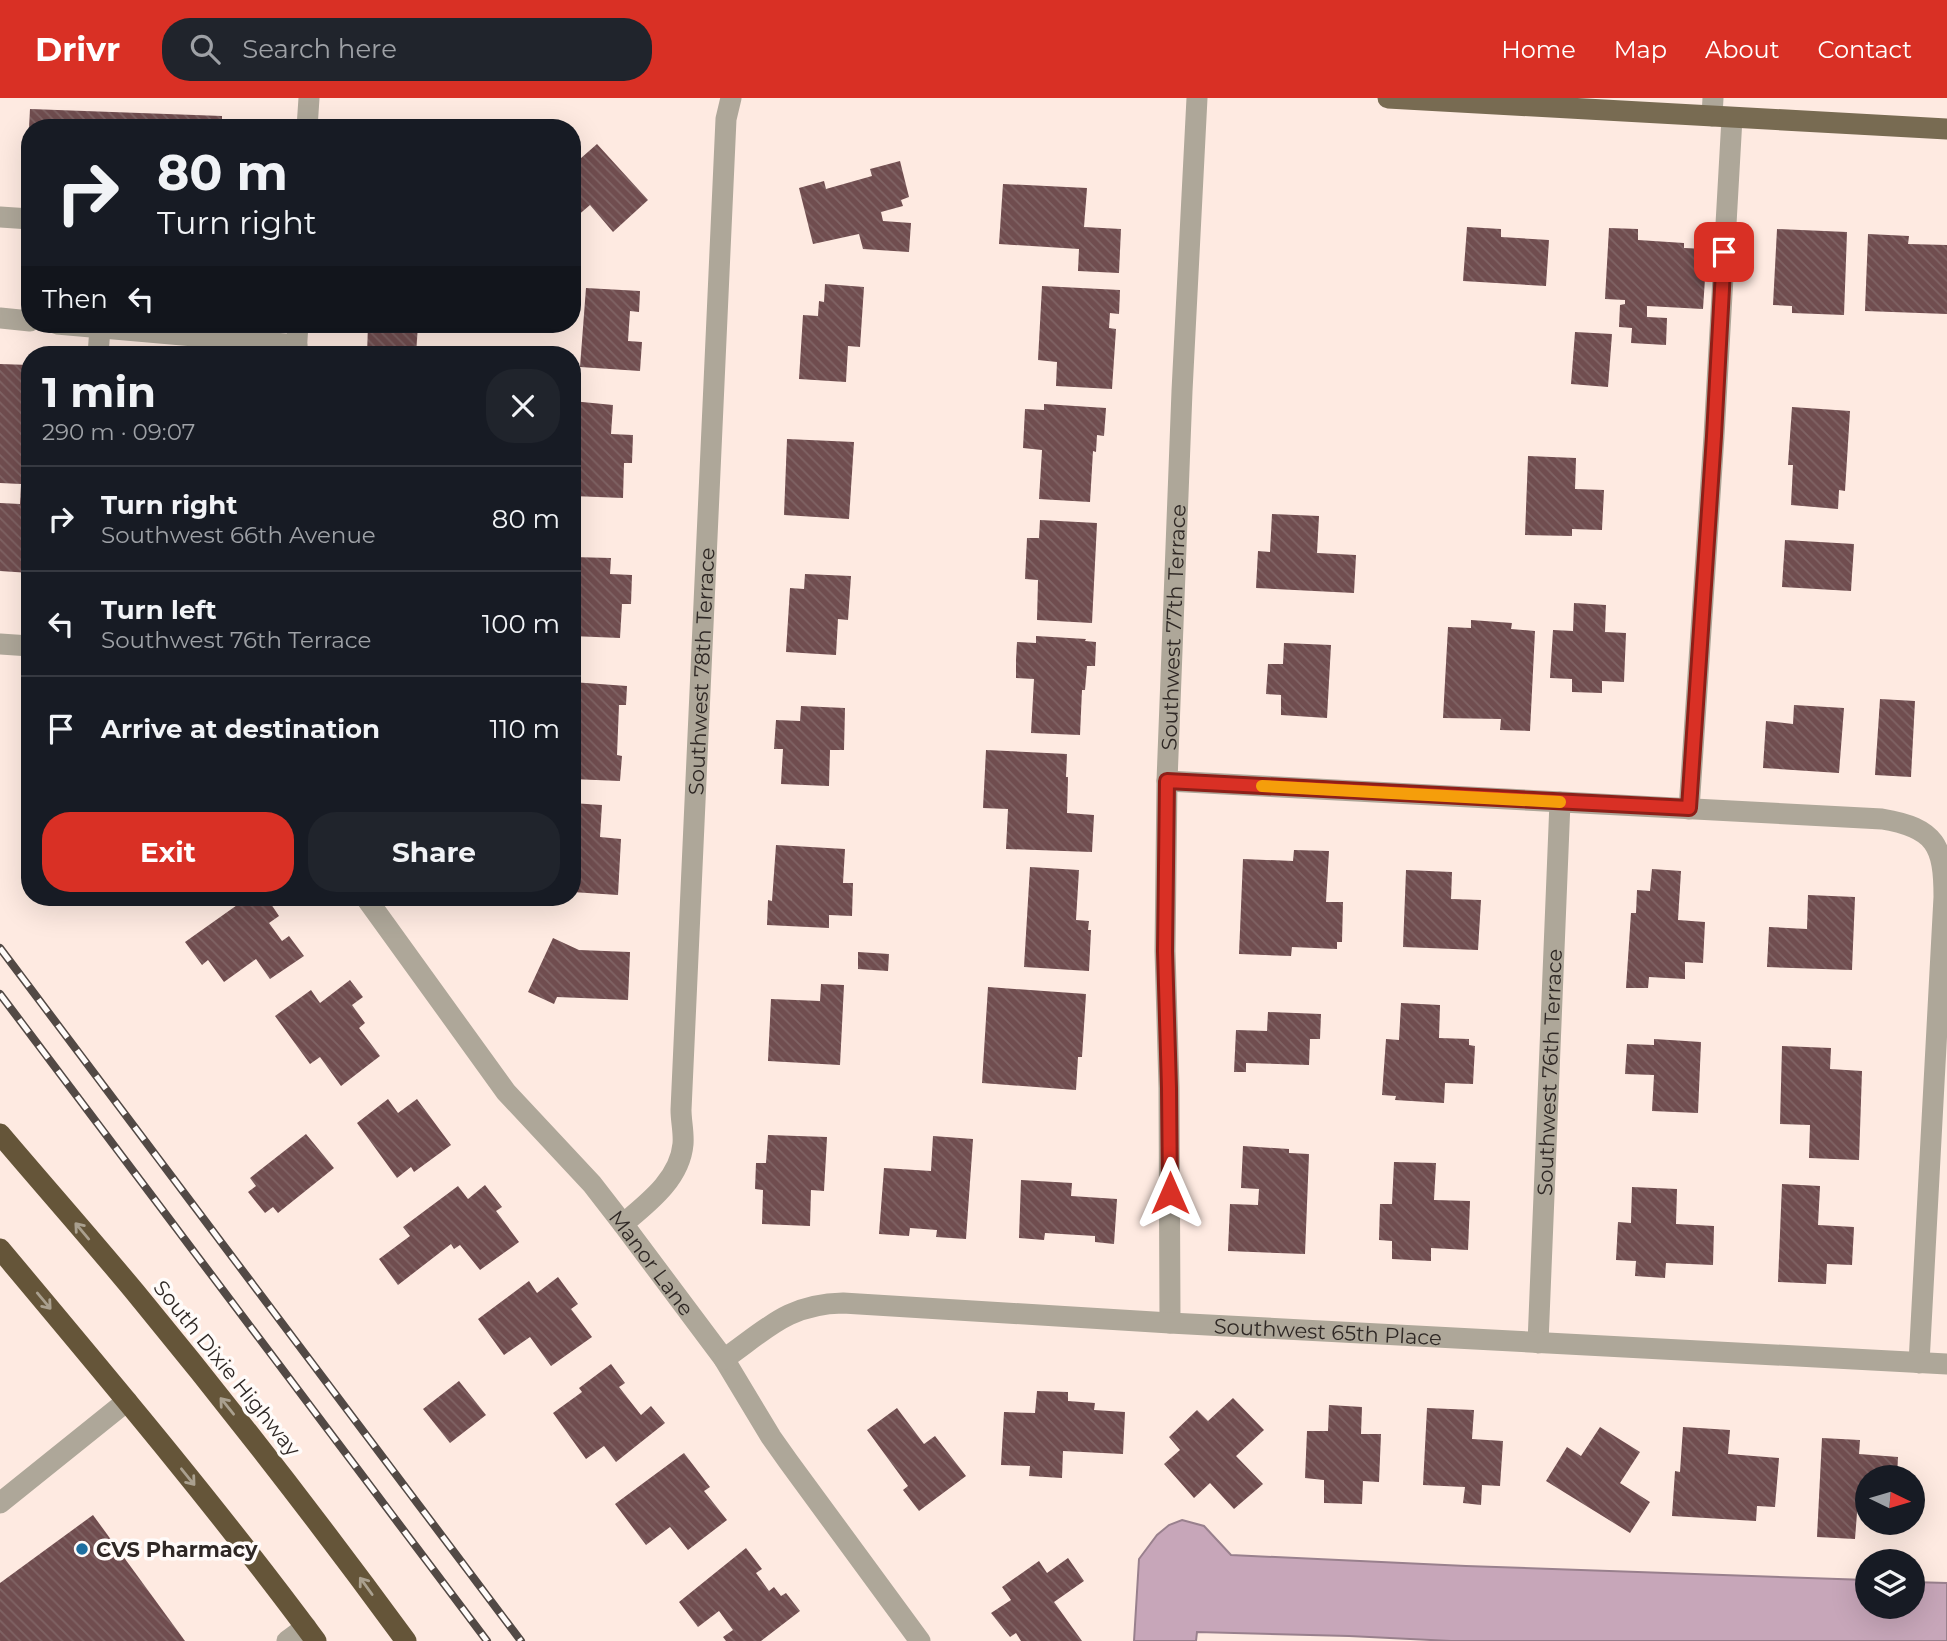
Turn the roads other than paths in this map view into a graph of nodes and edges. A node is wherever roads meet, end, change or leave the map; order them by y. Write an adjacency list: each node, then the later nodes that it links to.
1 (309, 98): 6 (street)
2 (731, 98): 21 (street, Southwest 78th Terrace)
3 (1196, 98): 16 (street, Southwest 77th Terrace)
4 (1388, 98): 5 (main road)
5 (1719, 111): 7 (main road); 18 (street)
6 (308, 119)
7 (1947, 129)
8 (0, 217): 9 (street)
9 (21, 218)
10 (0, 318): 11 (street)
11 (21, 320)
12 (176, 333): 13 (street)
13 (297, 341)
14 (0, 644): 15 (street)
15 (21, 645)
16 (1167, 781): 17 (street); 23 (street, Southwest 77th Terrace)
17 (1560, 802): 18 (street); 24 (street, Southwest 76th Terrace)
18 (1689, 808): 26 (street)
19 (372, 906): 21 (street, Manor Lane)
20 (0, 1134): 32 (highway, South Dixie Highway, one-way to 20)
21 (623, 1224): 25 (street, Manor Lane)
22 (0, 1249): 28 (highway, one-way to 28)
23 (1170, 1323): 24 (street, Southwest 65th Place); 25 (street, Southwest 65th Place)
24 (1538, 1342): 26 (street, Southwest 65th Place)
25 (724, 1359): 33 (street, Manor Lane)
26 (1919, 1363): 27 (street, Southwest 65th Place)
27 (1947, 1364)
28 (127, 1401): 29 (street); 30 (highway, one-way to 30)
29 (0, 1503)
30 (311, 1634): 31 (street)
31 (287, 1641)
32 (406, 1641)
33 (920, 1641)

